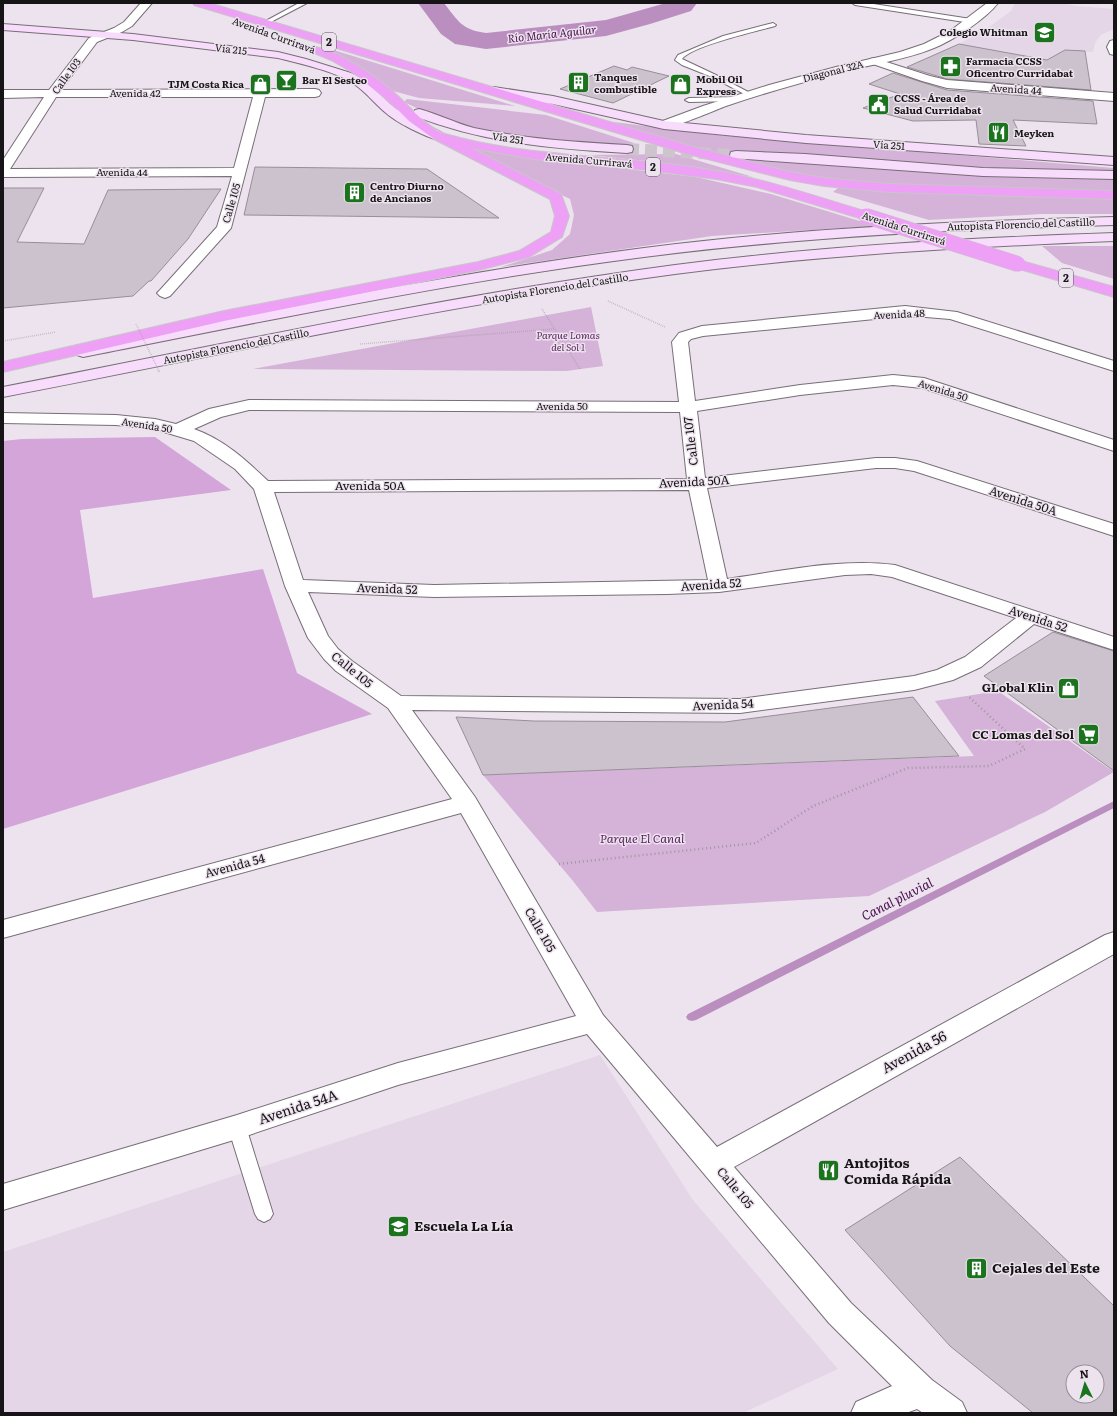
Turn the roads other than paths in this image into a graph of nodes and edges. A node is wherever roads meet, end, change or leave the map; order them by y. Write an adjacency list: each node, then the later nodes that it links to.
1 (147, 3): 10 (street, Calle 103)
2 (304, 3): 7 (lane)
3 (854, 3): 6 (lane)
4 (993, 3): 6 (street, Diagonal 32A)
5 (195, 4): 7 (highway, Avenida Curriravá / 2); 22 (highway, Avenida Curriravá / 2)
6 (972, 21): 13 (street, Diagonal 32A)
7 (265, 24): 14 (highway, Avenida Curriravá / 2)
8 (773, 25): 19 (lane)
9 (3, 27): 10 (main road, Vía 215)
10 (105, 35): 18 (street, Calle 103); 25 (main road, Vía 215)
11 (1114, 43): 12 (street)
12 (1114, 52)
13 (874, 61): 19 (street, Diagonal 32A); 20 (street, Avenida 44)
14 (494, 91): 24 (main road, Vía 251); 35 (highway, Avenida Curriravá)
15 (260, 93): 16 (street, Avenida 42); 18 (street, Avenida 42); 31 (street, Calle 105)
16 (314, 93)
17 (3, 94): 18 (street, Avenida 42)
18 (52, 94): 30 (street, Calle 103)
19 (750, 95): 21 (street, Diagonal 32A)
20 (1114, 97)
21 (736, 99): 23 (lane); 24 (street, Diagonal 32A)
22 (395, 100): 25 (highway, Avenida Curriravá / 2); 26 (main road, Vía 251)
23 (689, 100)
24 (664, 125): 28 (main road, Vía 251)
25 (438, 136): 38 (highway, Avenida Curriravá / 2, bridge); 42 (highway)
26 (627, 149)
27 (736, 155): 33 (main road, Vía 251)
28 (1114, 160)
29 (1114, 167): 33 (main road)
30 (3, 170)
31 (240, 172): 32 (street, Avenida 44); 39 (street, Calle 105)
32 (3, 173)
33 (1022, 173): 34 (main road, Vía 251)
34 (1114, 175)
35 (1114, 195)
36 (1114, 221): 42 (main road, Autopista Florencio del Castillo)
37 (1114, 237): 43 (main road, Autopista Florencio del Castillo)
38 (1114, 292)
39 (165, 293)
40 (683, 339): 41 (street, Avenida 48); 44 (street, Calle 107)
41 (1114, 366)
42 (3, 368)
43 (3, 392)
44 (687, 407): 46 (street, Avenida 50); 47 (street, Avenida 50); 48 (street, Calle 107)
45 (3, 418): 46 (street, Avenida 50)
46 (178, 430): 49 (street, Calle 105)
47 (1114, 446)
48 (696, 484): 49 (street, Avenida 50A); 50 (street, Avenida 50A); 52 (street, Calle 107)
49 (263, 487): 51 (street, Calle 105)
50 (1114, 530)
51 (295, 586): 52 (street, Avenida 52); 55 (street, Calle 105)
52 (719, 586): 53 (street, Avenida 52)
53 (1030, 616): 54 (street, Avenida 52); 55 (street, Avenida 54)
54 (1114, 644)
55 (396, 703): 56 (street, Calle 105)
56 (467, 803): 57 (street, Avenida 54); 59 (street, Calle 105)
57 (3, 928)
58 (1114, 942): 61 (street, Avenida 56)
59 (593, 1022): 60 (street, Avenida 54A); 61 (street, Calle 105)
60 (237, 1127): 62 (street, Avenida 54A); 63 (lane)
61 (714, 1163): 64 (street, Calle 105)
62 (3, 1197)
63 (264, 1214)
64 (920, 1391): 65 (street); 66 (street, Calle 105)
65 (868, 1413)
66 (950, 1413)

